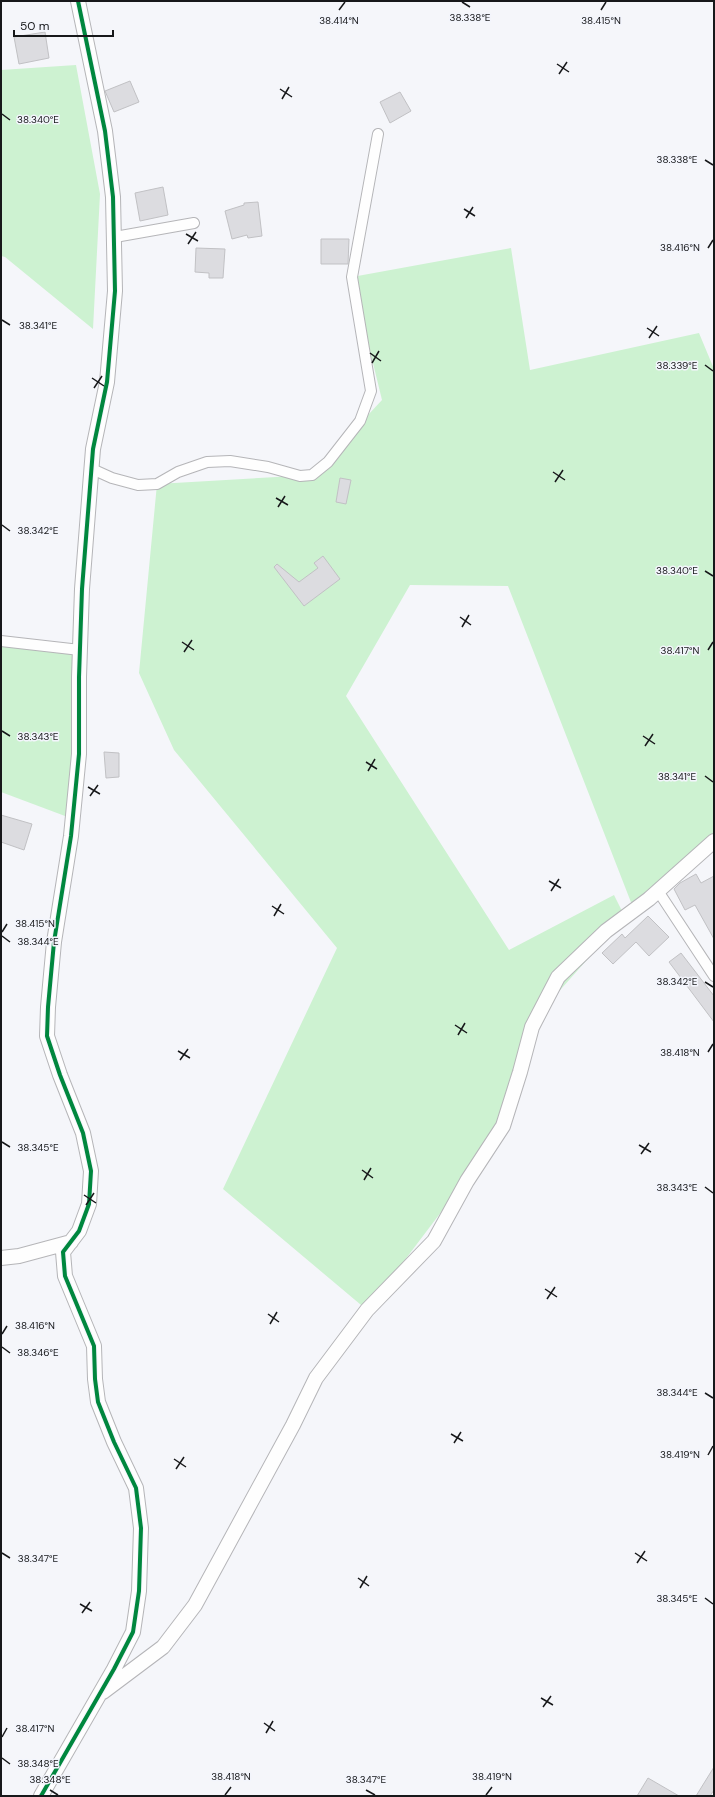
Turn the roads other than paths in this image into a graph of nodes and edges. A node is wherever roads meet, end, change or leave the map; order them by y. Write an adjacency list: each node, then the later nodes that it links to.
1 (78, 1): 4 (street)
2 (378, 134): 5 (street)
3 (194, 223): 4 (street)
4 (115, 237): 5 (street)
5 (92, 469): 7 (street)
6 (1, 641): 7 (street)
7 (80, 650): 11 (street)
8 (714, 841): 9 (street)
9 (658, 891): 10 (street); 13 (street)
10 (714, 976)
11 (70, 1242): 12 (street); 13 (street)
12 (1, 1258)
13 (98, 1696): 14 (street)
14 (41, 1796)

